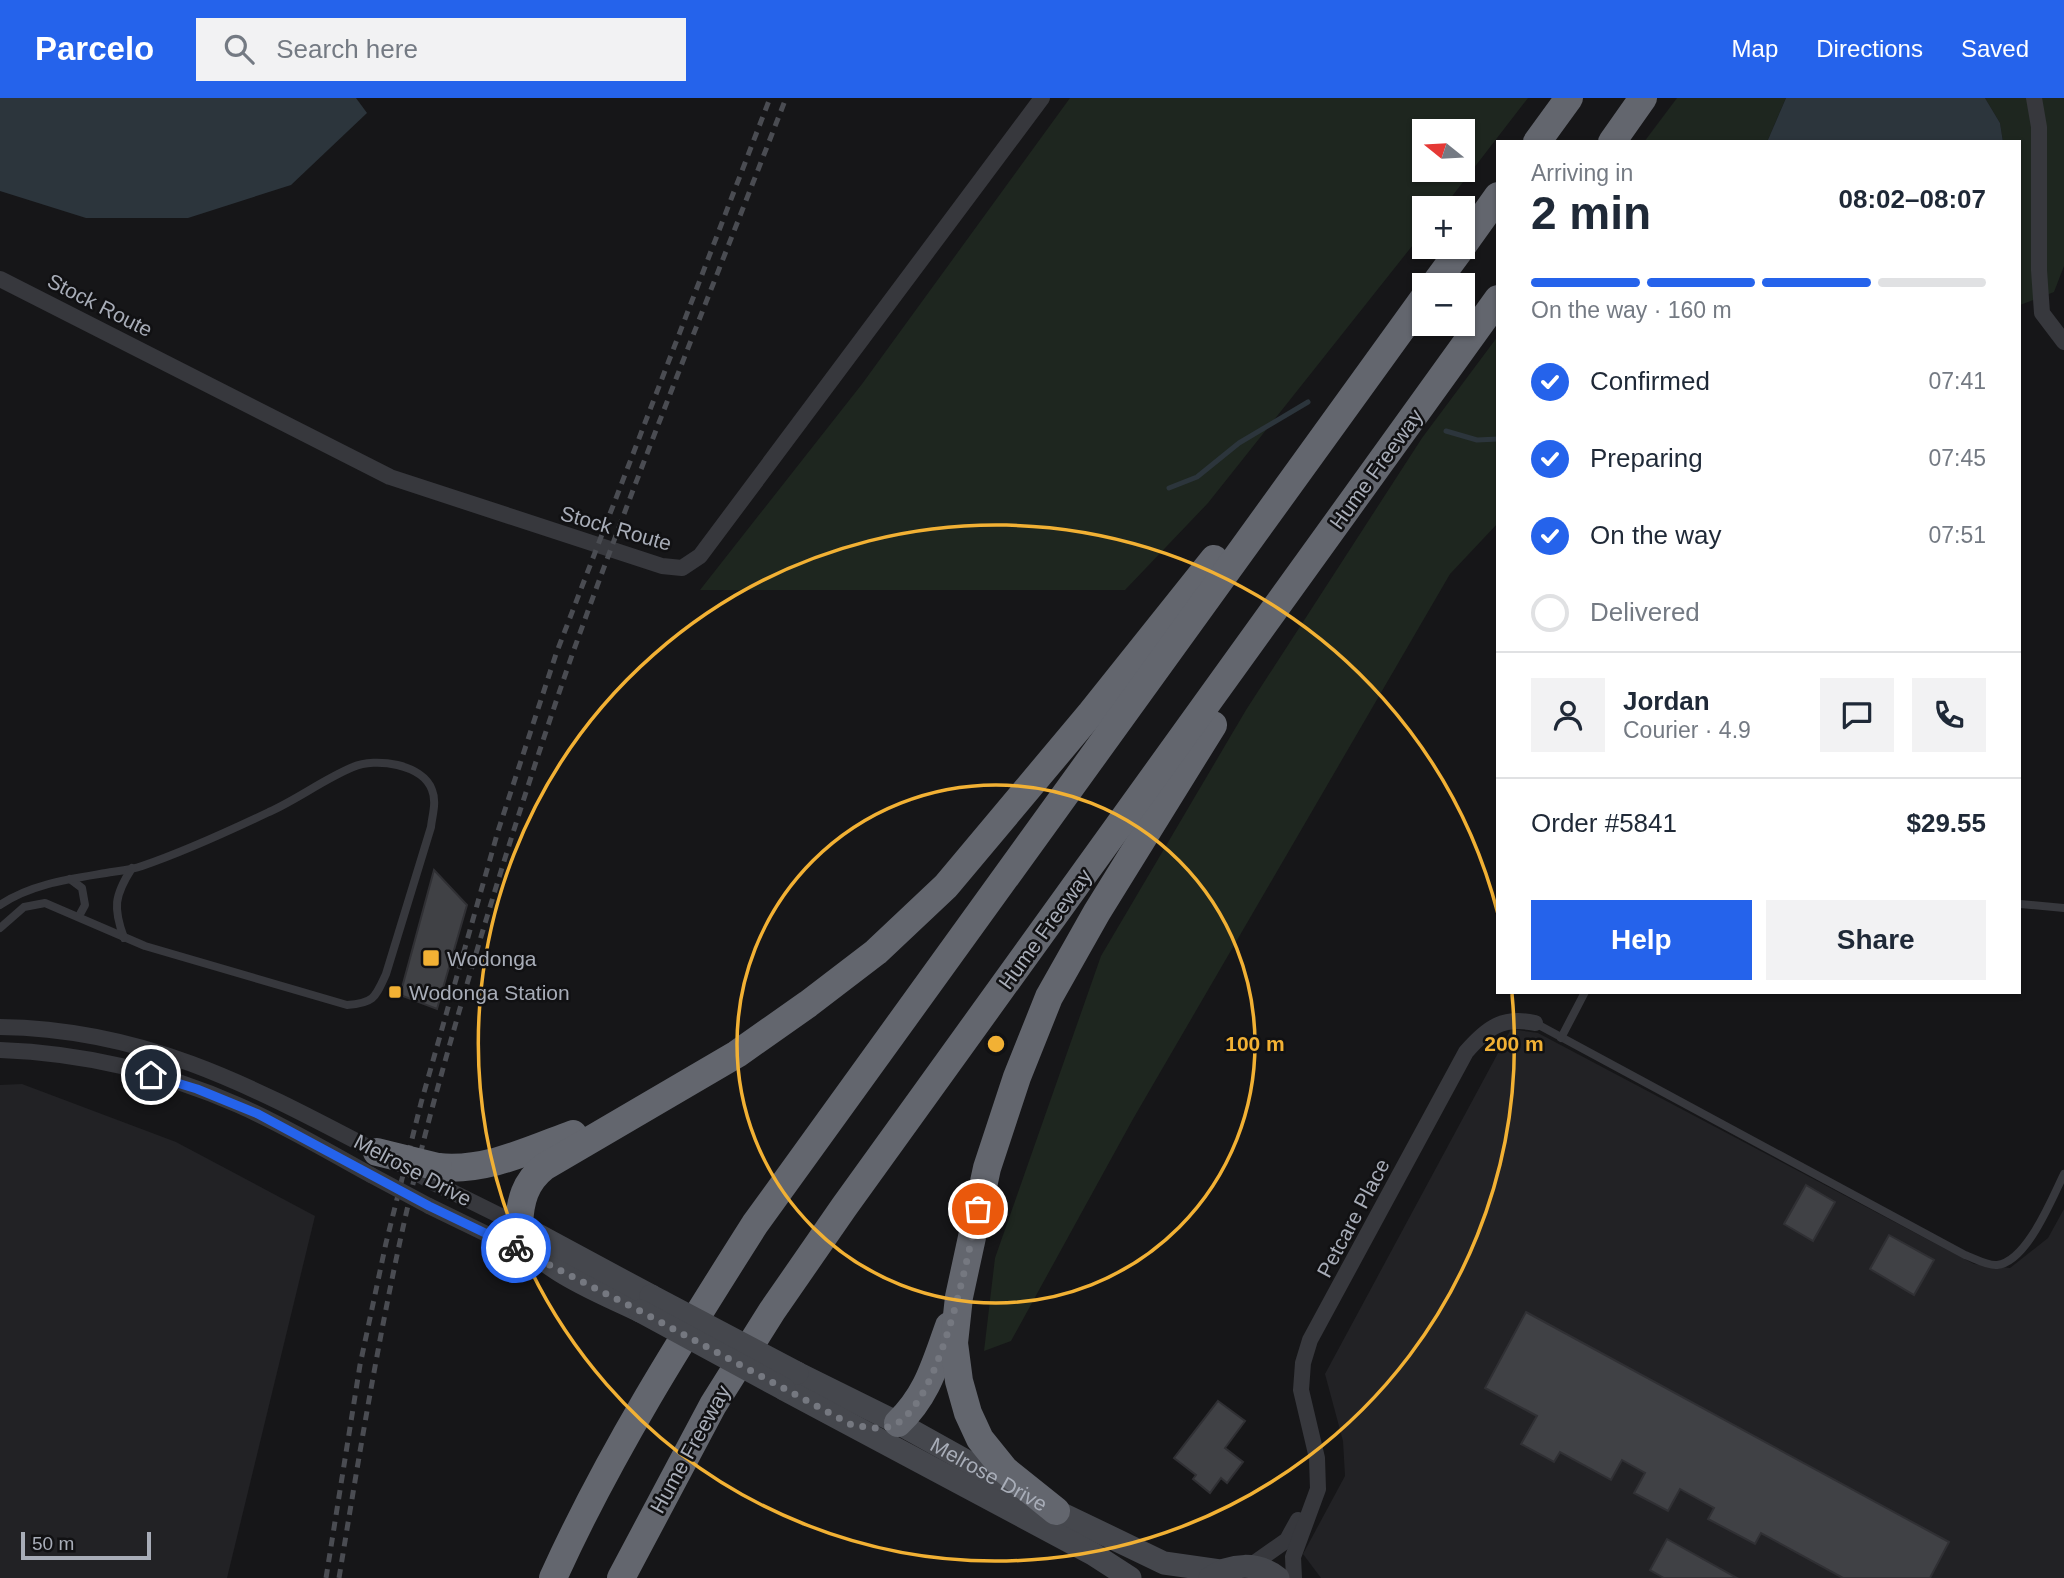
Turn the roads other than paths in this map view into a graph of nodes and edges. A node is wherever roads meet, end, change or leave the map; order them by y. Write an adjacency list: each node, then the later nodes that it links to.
1 (1042, 98): 9 (street, Stock Route)
2 (1569, 98): 5 (highway)
3 (1643, 98): 6 (highway)
4 (2034, 98): 13 (street)
5 (1538, 140)
6 (1613, 140)
7 (1496, 199): 8 (highway)
8 (1475, 228)
9 (0, 279)
10 (1496, 302): 14 (highway, Hume Freeway)
11 (1412, 313): 28 (highway)
12 (1412, 315): 43 (highway)
13 (2064, 342)
14 (1237, 664): 34 (highway); 44 (highway, Hume Freeway)
15 (132, 868): 16 (lane); 22 (lane); 22 (lane)
16 (70, 879): 18 (lane); 20 (lane)
17 (2021, 904): 19 (lane)
18 (0, 905)
19 (2064, 908)
20 (79, 916): 21 (lane); 22 (lane)
21 (0, 929)
22 (124, 938)
23 (1584, 994): 26 (lane)
24 (1535, 1023): 26 (lane); 39 (street, Petcare Place)
25 (0, 1027): 29 (street, Melrose Drive)
26 (1561, 1038): 30 (lane)
27 (0, 1050): 29 (street, Melrose Drive)
28 (655, 1100): 31 (highway); 32 (highway)
29 (374, 1163): 31 (highway, bridge); 33 (street, Melrose Drive, bridge)
30 (2064, 1174)
31 (436, 1175): 32 (street, Melrose Drive)
32 (519, 1225): 33 (main road); 35 (main road, Melrose Drive)
33 (550, 1265): 35 (main road, Melrose Drive)
34 (959, 1297): 37 (highway); 40 (highway)
35 (646, 1304): 36 (main road, Melrose Drive, bridge)
36 (790, 1381): 37 (main road, Melrose Drive); 38 (main road, Melrose Drive)
37 (898, 1423): 38 (main road); 40 (main road, Melrose Drive)
38 (852, 1425): 45 (main road, Melrose Drive)
39 (1318, 1489): 41 (street); 47 (street, Petcare Place)
40 (1056, 1511): 42 (main road, Melrose Drive)
41 (1251, 1566): 42 (main road, Melrose Drive); 46 (main road)
42 (1215, 1575)
43 (553, 1578)
44 (621, 1578)
45 (1130, 1578)
46 (1278, 1578)
47 (1294, 1578)

